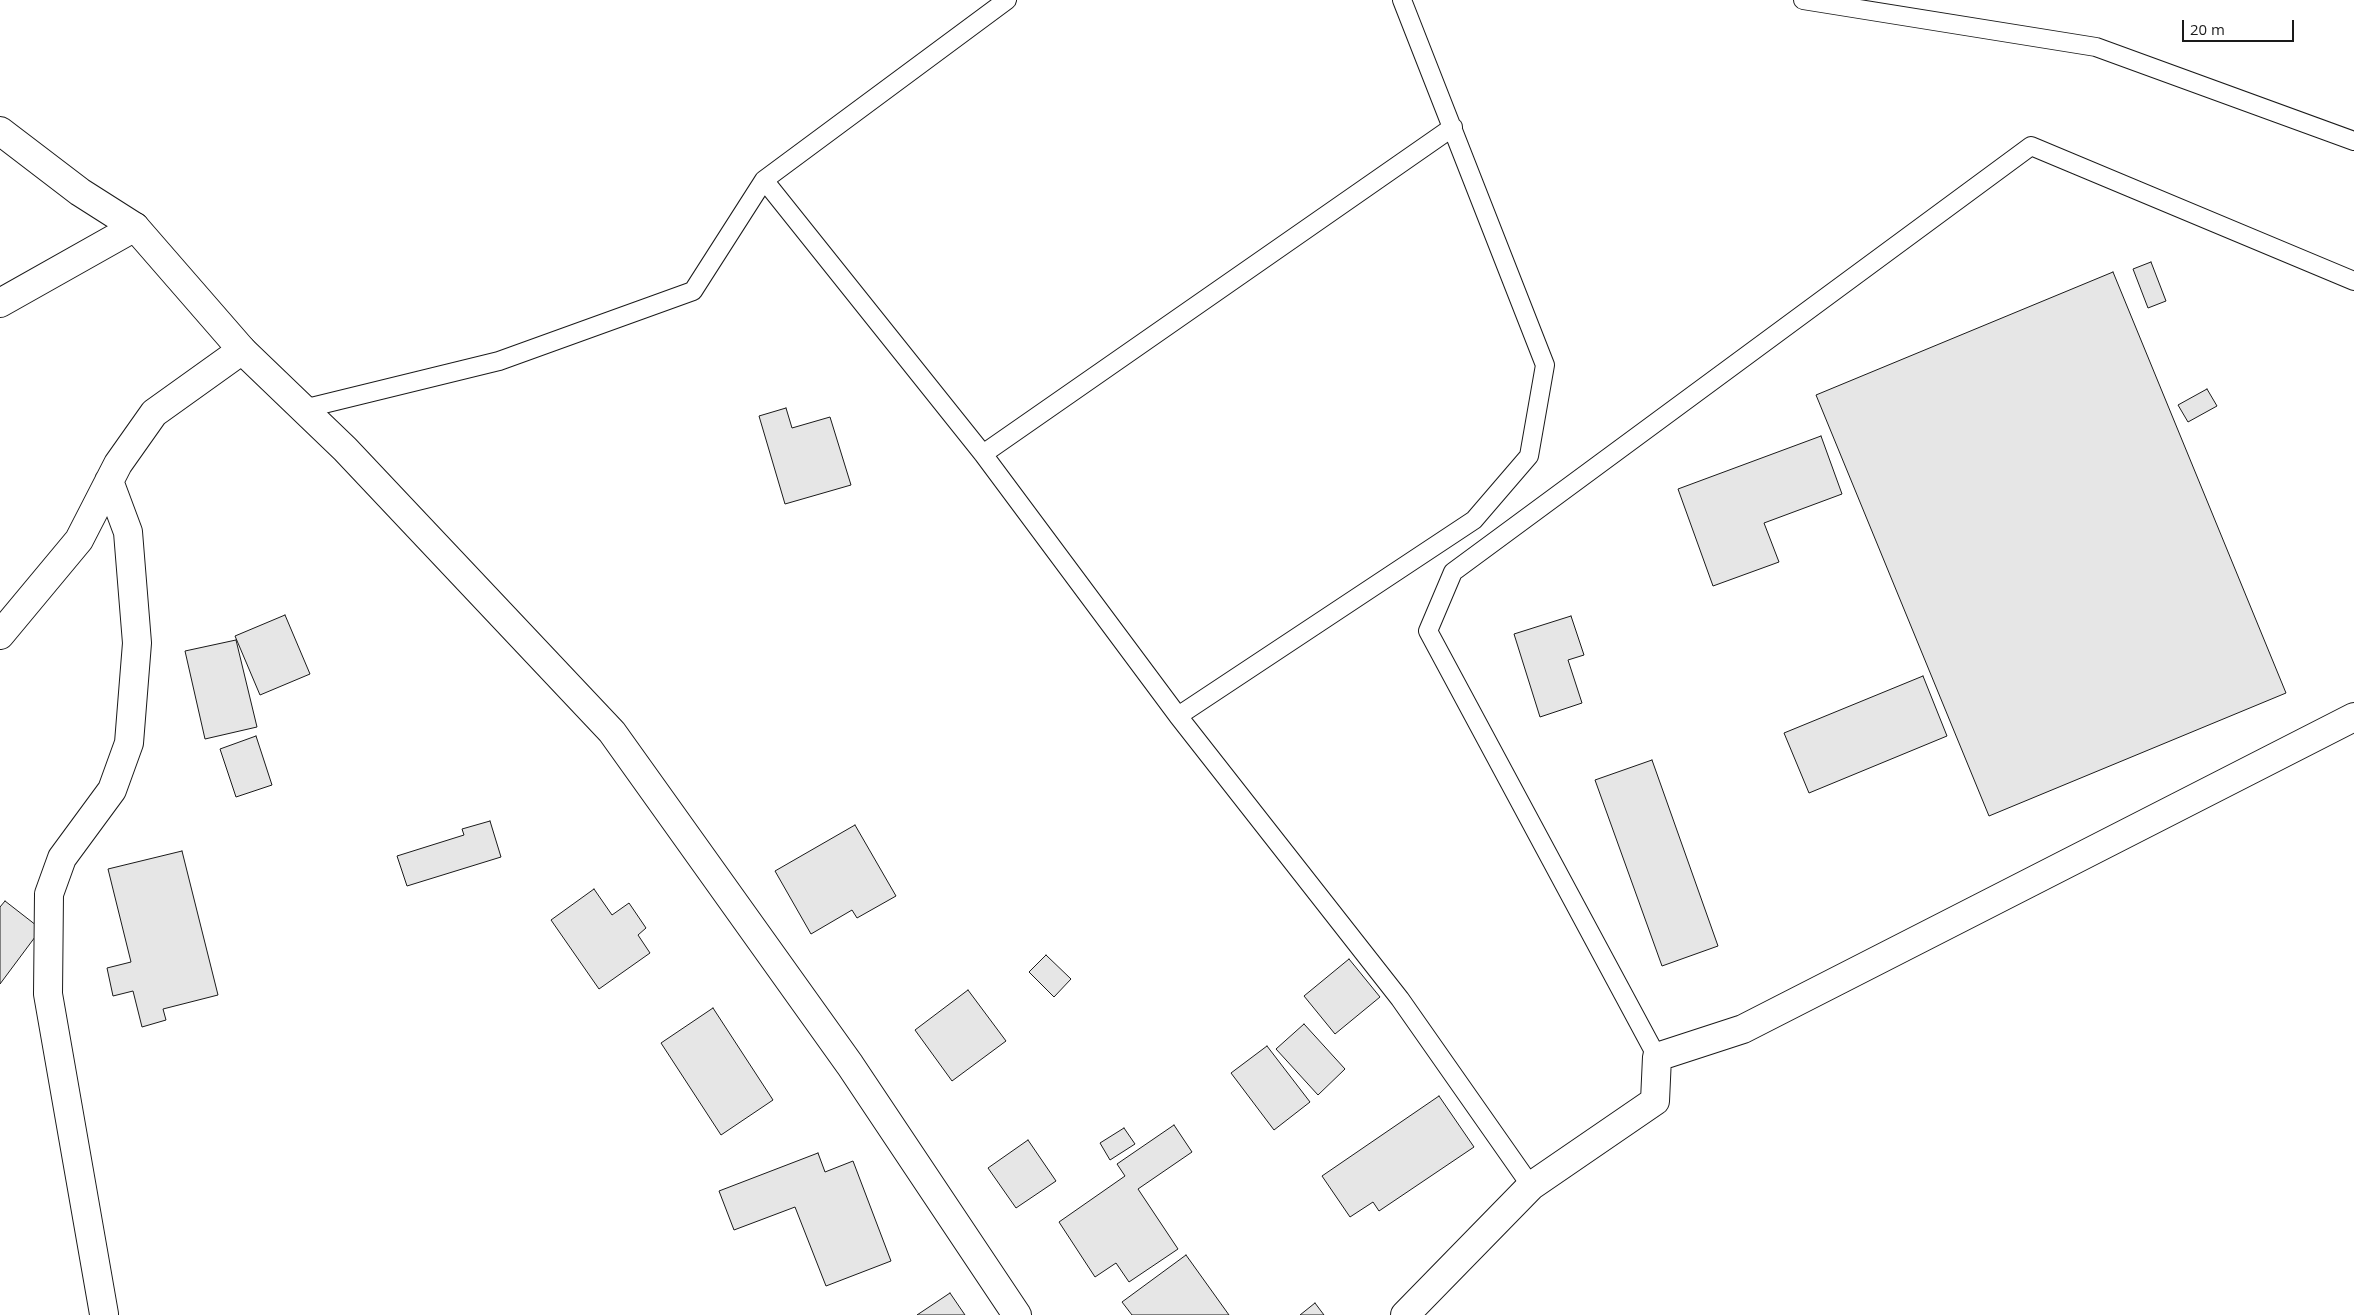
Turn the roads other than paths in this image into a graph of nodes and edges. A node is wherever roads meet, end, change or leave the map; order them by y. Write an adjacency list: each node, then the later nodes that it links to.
1 (1008, 0): 7 (lane)
2 (1402, 0): 4 (lane)
3 (1802, 0): 6 (lane)
4 (1453, 127): 13 (lane); 16 (lane)
5 (0, 131): 8 (street)
6 (2354, 141)
7 (764, 180): 12 (lane); 13 (lane)
8 (135, 227): 10 (street); 11 (street)
9 (2354, 281): 18 (lane)
10 (0, 304)
11 (242, 350): 12 (street); 14 (street)
12 (303, 408): 21 (street)
13 (983, 454): 16 (lane)
14 (109, 481): 15 (street); 20 (street)
15 (0, 635)
16 (1178, 716): 19 (lane)
17 (2354, 717): 18 (street)
18 (1657, 1057): 19 (street)
19 (1531, 1186): 22 (street)
20 (104, 1314)
21 (1017, 1315)
22 (1405, 1315)

